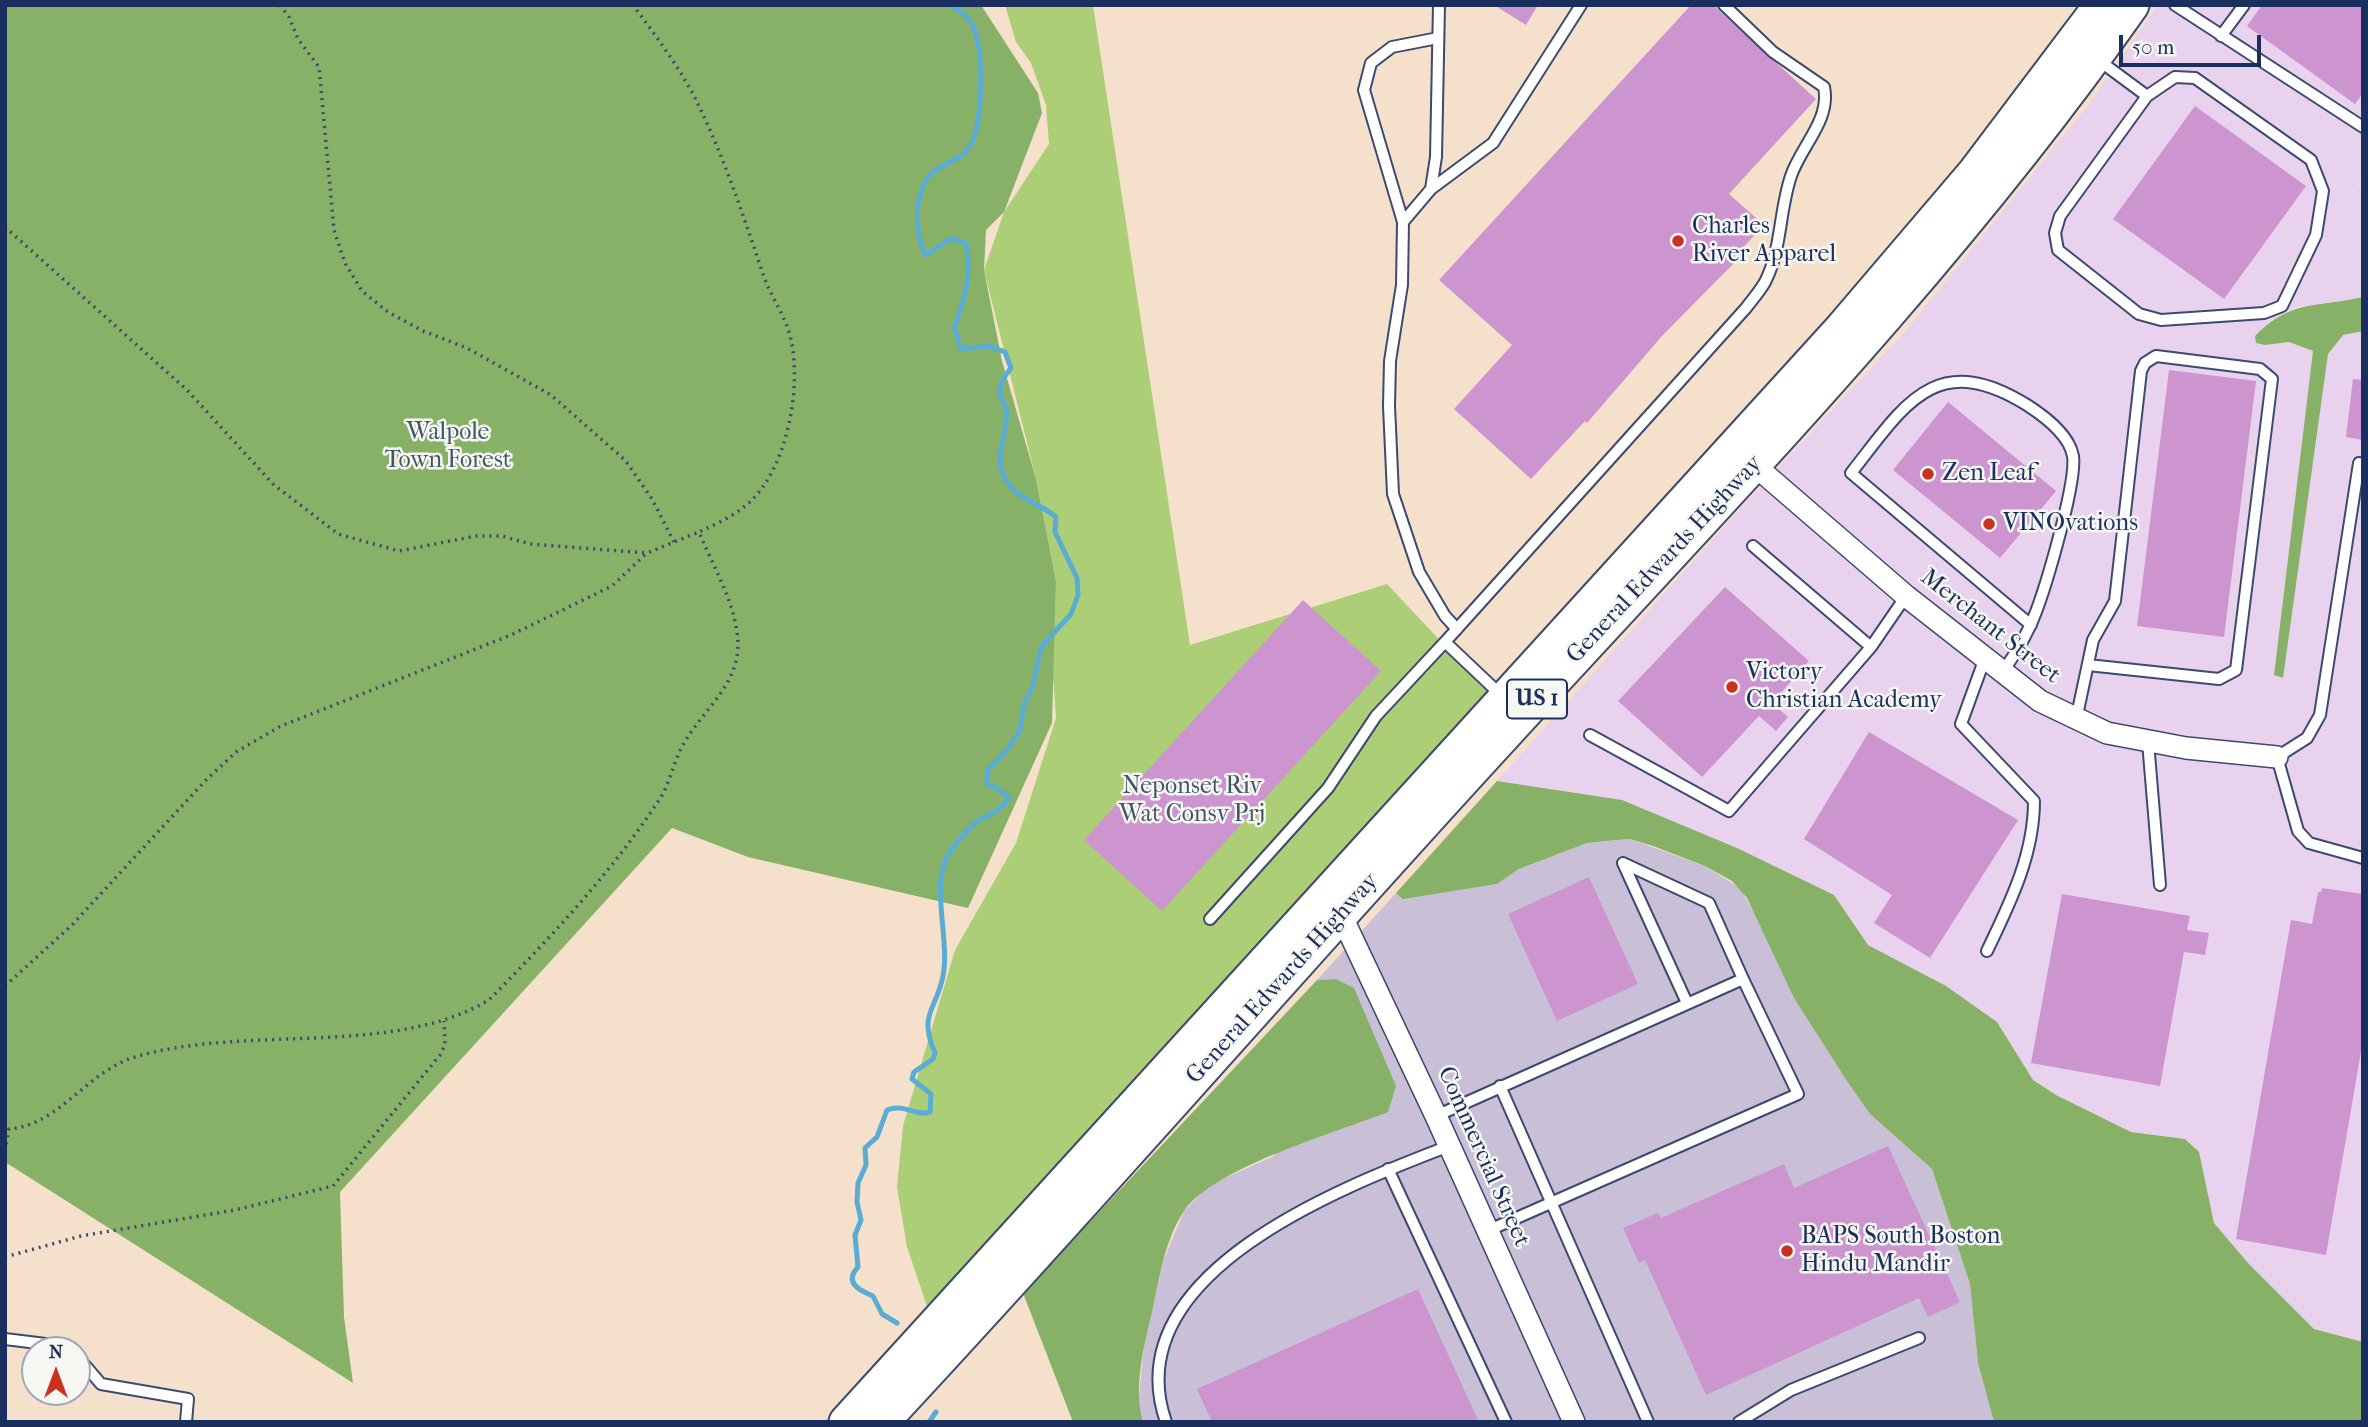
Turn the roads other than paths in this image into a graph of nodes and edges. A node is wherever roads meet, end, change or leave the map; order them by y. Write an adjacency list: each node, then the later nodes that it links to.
1 (1438, 5): 9 (lane)
2 (1581, 5): 13 (lane)
3 (1724, 5): 20 (lane)
4 (2101, 5): 26 (main road, General Edwards Highway / US 1)
5 (2133, 5): 10 (main road, General Edwards Highway / US 1)
6 (2175, 5): 8 (lane)
7 (2244, 5): 8 (lane)
8 (2221, 36): 12 (lane)
9 (1438, 38): 13 (lane); 14 (lane)
10 (2095, 58): 11 (lane); 16 (main road, General Edwards Highway / US 1)
11 (2147, 96): 11 (lane)
12 (2363, 127)
13 (1431, 189): 14 (lane)
14 (1403, 222): 20 (lane)
15 (2359, 463): 30 (lane)
16 (1752, 464): 18 (street, Merchant Street); 33 (main road, General Edwards Highway / US 1)
17 (1753, 546): 22 (lane)
18 (1906, 596): 22 (lane); 23 (street, Merchant Street)
19 (2031, 625): 19 (lane); 25 (lane)
20 (1457, 629): 21 (lane)
21 (1445, 642): 26 (lane); 34 (lane)
22 (1871, 647): 28 (lane)
23 (1985, 658): 25 (street, Merchant Street); 35 (lane)
24 (2088, 665): 24 (lane); 27 (lane)
25 (2002, 672): 27 (street, Merchant Street)
26 (1504, 698): 45 (main road, General Edwards Highway / US 1)
27 (2076, 720): 29 (street, Merchant Street)
28 (1590, 735)
29 (2148, 742): 30 (street, Merchant Street); 32 (lane)
30 (2277, 757): 31 (lane)
31 (2363, 858)
32 (2160, 885)
33 (1341, 915): 39 (street, Commercial Street); 45 (main road, General Edwards Highway / US 1)
34 (1210, 919)
35 (1987, 951)
36 (1743, 979): 37 (lane); 37 (lane); 42 (lane)
37 (1687, 1003): 38 (lane)
38 (1500, 1086): 39 (lane); 42 (lane)
39 (1436, 1116): 40 (street, Commercial Street)
40 (1448, 1146): 41 (lane); 43 (street, Commercial Street)
41 (1388, 1169): 50 (lane); 51 (lane)
42 (1552, 1203): 43 (lane); 53 (lane)
43 (1488, 1231): 52 (street, Commercial Street)
44 (1919, 1338): 54 (lane)
45 (916, 1366): 48 (main road, US 1); 49 (main road, US 1)
46 (91, 1372): 47 (lane)
47 (186, 1422)
48 (846, 1422)
49 (882, 1422)
50 (1166, 1422)
51 (1506, 1422)
52 (1574, 1422)
53 (1647, 1422)
54 (1739, 1422)

